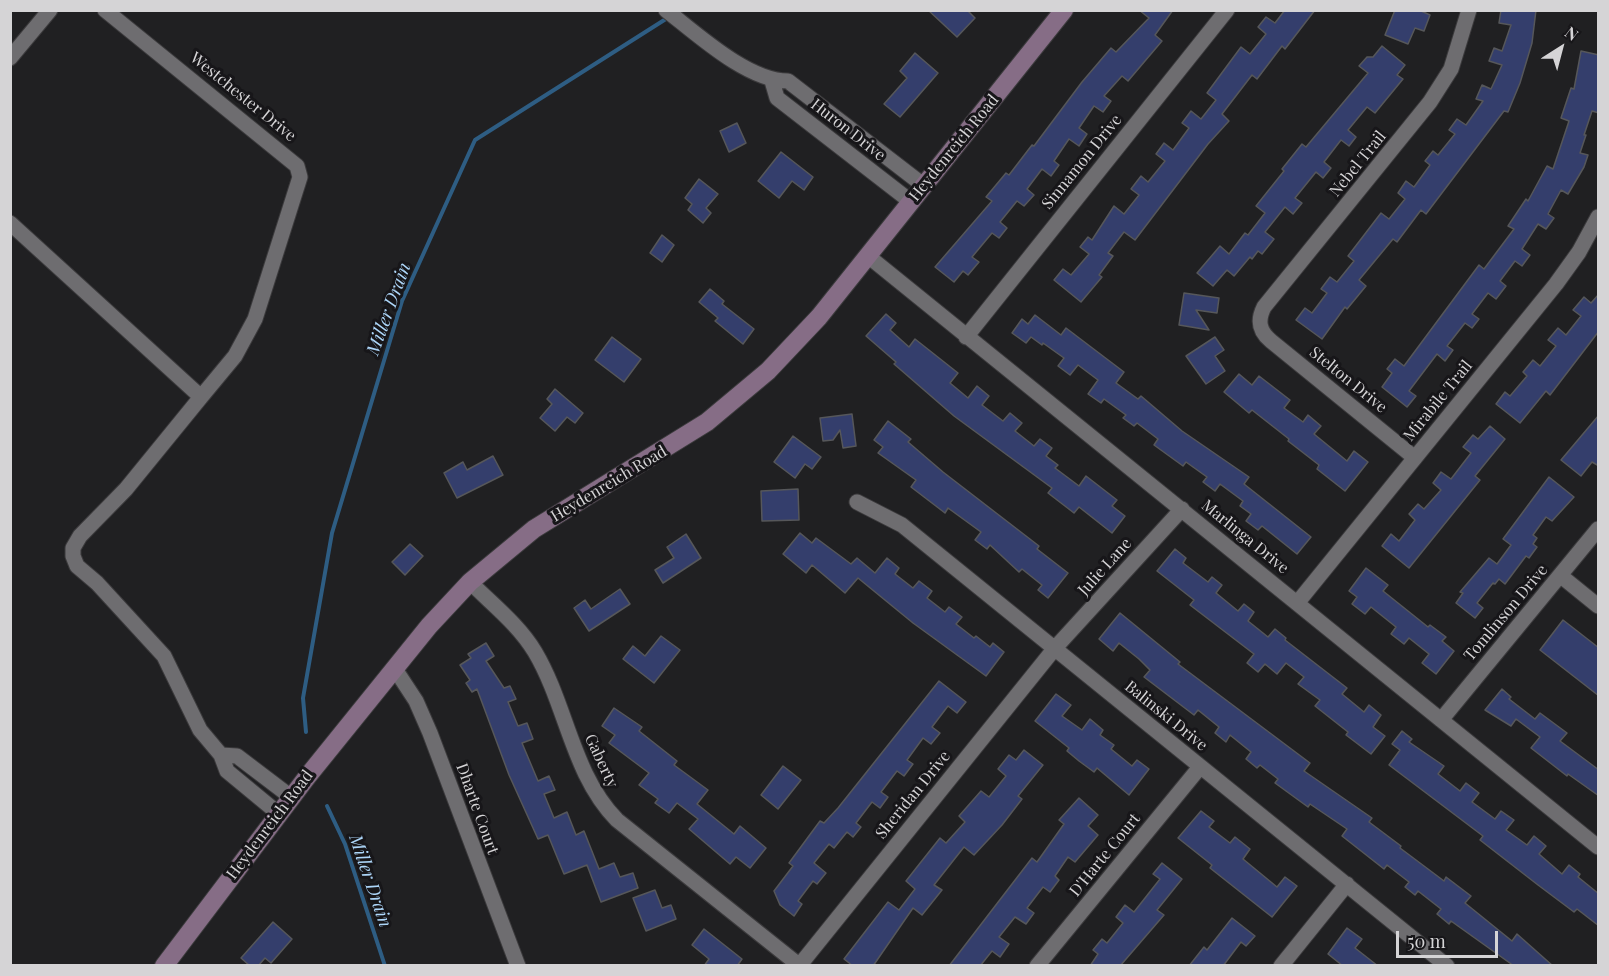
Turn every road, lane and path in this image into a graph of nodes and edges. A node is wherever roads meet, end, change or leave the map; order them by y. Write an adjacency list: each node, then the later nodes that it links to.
1 (50, 10): 7 (street)
2 (105, 10): 18 (street, Westchester Drive)
3 (666, 10): 8 (street, Huron Drive)
4 (1064, 10): 11 (street, Heydenreich Road)
5 (1227, 10): 17 (street, Sinnamon Drive)
6 (1469, 10): 16 (street, Nebel Trail)
7 (10, 58)
8 (772, 81): 9 (street, Huron Drive); 10 (street, Huron Drive)
9 (829, 112): 10 (street); 11 (street, Huron Drive)
10 (817, 128): 12 (street, Huron Drive)
11 (923, 185): 12 (street, Heydenreich Road)
12 (910, 201): 15 (street, Heydenreich Road)
13 (1599, 217): 19 (street, Mirabile Trail)
14 (10, 223): 18 (street)
15 (868, 256): 17 (street, Marlinga Drive); 24 (street, Heydenreich Road)
16 (1261, 329): 19 (street, Stelton Drive)
17 (966, 337): 21 (street, Marlinga Drive)
18 (201, 397): 30 (street, Westchester Drive)
19 (1415, 458): 25 (street, Mirabile Trail)
20 (857, 502): 27 (street, Balinski Drive)
21 (1182, 509): 25 (street, Marlinga Drive); 27 (street, Julie Lane)
22 (1599, 529): 23 (street, Tomlinson Drive)
23 (1561, 576): 26 (street); 29 (street, Tomlinson Drive)
24 (470, 582): 28 (street, Heydenreich Road); 38 (street, Gaberty)
25 (1298, 602): 29 (street, Marlinga Drive)
26 (1599, 606)
27 (1055, 648): 31 (street, Balinski Drive); 38 (street, Sheridan Drive)
28 (395, 669): 34 (street, Heydenreich Road); 40 (street, Dharte Court)
29 (1442, 720): 36 (street, Marlinga Drive)
30 (221, 755): 32 (street); 33 (street, Westchester Drive)
31 (1200, 767): 37 (street, Balinski Drive); 41 (street, D'Harte Court)
32 (259, 772): 33 (street); 34 (street)
33 (247, 788): 35 (street, Westchester Drive)
34 (291, 797): 35 (street, Heydenreich Road)
35 (279, 814): 39 (street, Heydenreich Road)
36 (1599, 847)
37 (1347, 884): 42 (street); 43 (street, Balinski Drive)
38 (799, 965)
39 (164, 966)
40 (518, 966)
41 (1037, 966)
42 (1281, 966)
43 (1447, 966)

